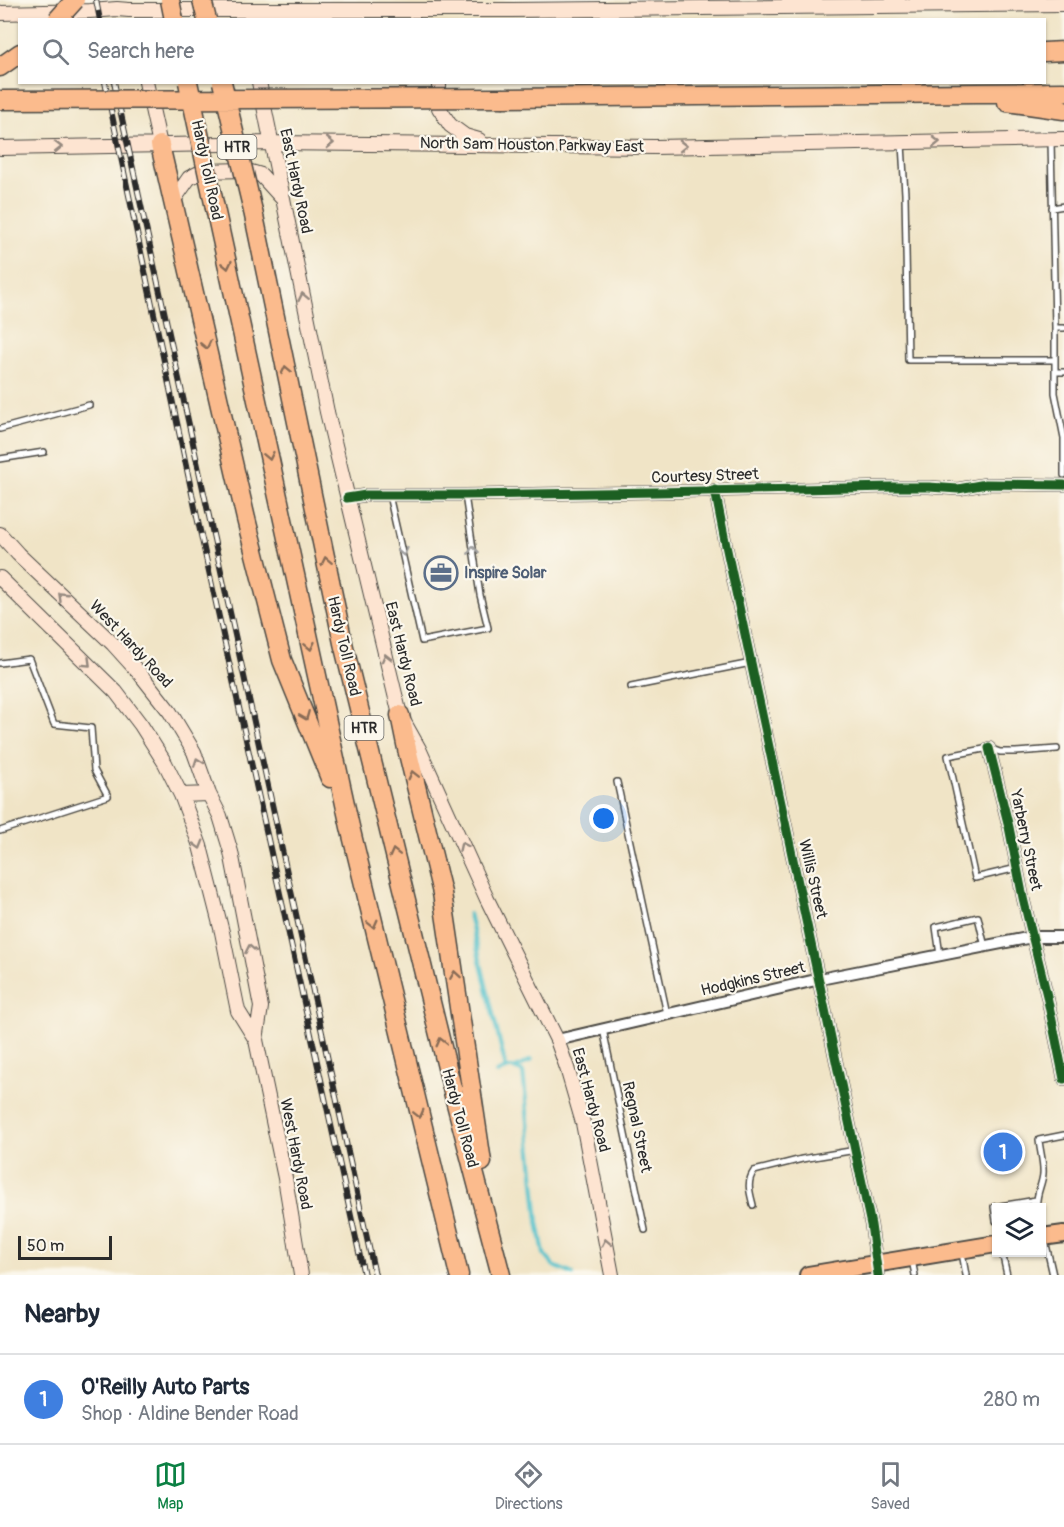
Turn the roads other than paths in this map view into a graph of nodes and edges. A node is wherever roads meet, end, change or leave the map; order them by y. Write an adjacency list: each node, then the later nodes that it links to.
1 (75, 0): 11 (highway, bridge)
2 (170, 0): 12 (highway, bridge)
3 (202, 0): 13 (highway, bridge)
4 (939, 3): 5 (main road); 6 (main road)
5 (652, 4): 9 (main road)
6 (1064, 4)
7 (129, 10): 8 (main road); 10 (main road)
8 (244, 10): 9 (main road)
9 (512, 10): 14 (main road)
10 (0, 13)
11 (59, 18)
12 (174, 18)
13 (206, 18)
14 (474, 18)
15 (1064, 53): 17 (highway)
16 (18, 54): 19 (highway)
17 (1046, 54)
18 (18, 64): 19 (highway)
19 (0, 66)
20 (146, 84): 32 (main road)
21 (188, 84): 65 (highway, Hardy Toll Road / HTR, one-way to 65, bridge)
22 (222, 84): 87 (highway, Hardy Toll Road / HTR, one-way to 22, bridge)
23 (259, 84): 31 (main road, East Hardy Road)
24 (440, 84): 33 (main road)
25 (1064, 92): 26 (highway)
26 (952, 93): 27 (highway, bridge); 28 (highway)
27 (0, 100)
28 (1064, 110)
29 (1058, 140): 30 (main road, North Sam Houston Parkway East, one-way to 29); 38 (lane)
30 (902, 142): 33 (main road, North Sam Houston Parkway East, one-way to 30); 41 (lane)
31 (271, 143): 32 (main road, North Sam Houston Parkway East); 33 (main road, North Sam Houston Parkway East, one-way to 33); 35 (main road, East Hardy Road)
32 (160, 145): 34 (main road, North Sam Houston Parkway East, one-way to 32); 36 (highway)
33 (494, 145)
34 (0, 148)
35 (282, 198): 36 (main road); 53 (main road, East Hardy Road, one-way to 35)
36 (173, 201): 65 (highway, one-way to 65)
37 (1064, 206): 38 (lane)
38 (1052, 208): 39 (lane)
39 (1055, 328): 40 (lane); 41 (lane)
40 (1064, 328)
41 (1055, 360): 42 (lane)
42 (1055, 372): 43 (lane); 48 (lane)
43 (1064, 372)
44 (89, 405): 45 (lane)
45 (0, 429)
46 (44, 452): 47 (lane)
47 (0, 459)
48 (1064, 475)
49 (1064, 484): 50 (street, Courtesy Street)
50 (715, 490): 52 (street, Courtesy Street); 57 (street, Willis Street)
51 (389, 495): 52 (street, Courtesy Street); 52 (lane, one-way to 52); 53 (street, Courtesy Street)
52 (465, 495)
53 (347, 498): 59 (main road, East Hardy Road, one-way to 53)
54 (0, 534): 63 (main road, West Hardy Road, one-way to 54)
55 (0, 578): 64 (main road, West Hardy Road, one-way to 64)
56 (0, 663): 66 (lane)
57 (752, 663): 58 (lane); 72 (street, Willis Street)
58 (631, 687)
59 (400, 715): 76 (main road, East Hardy Road, one-way to 59); 87 (highway, one-way to 59)
60 (989, 748): 61 (lane); 67 (street, Yarberry Street); 67 (lane)
61 (1057, 749)
62 (617, 782): 73 (lane)
63 (209, 794): 64 (main road); 75 (main road, West Hardy Road, one-way to 63)
64 (181, 795): 75 (main road, West Hardy Road, one-way to 75)
65 (350, 826): 95 (highway, Hardy Toll Road / HTR, one-way to 95)
66 (0, 831)
67 (1017, 868): 68 (street, Yarberry Street)
68 (1032, 937): 69 (street, Hodgkins Street); 70 (street, Hodgkins Street); 77 (street, Yarberry Street)
69 (1064, 937)
70 (985, 947): 71 (street, Hodgkins Street); 71 (lane)
71 (940, 955): 72 (street, Hodgkins Street)
72 (820, 979): 73 (street, Hodgkins Street); 79 (street, Willis Street)
73 (668, 1014): 74 (street, Hodgkins Street)
74 (603, 1029): 76 (street, Hodgkins Street); 84 (lane, Regnal Street)
75 (256, 1040): 94 (main road, West Hardy Road)
76 (557, 1040): 97 (main road, East Hardy Road, one-way to 76)
77 (1064, 1079)
78 (1064, 1135): 80 (lane)
79 (855, 1150): 83 (lane); 93 (street, Willis Street)
80 (1036, 1200): 81 (lane); 82 (lane)
81 (1018, 1203)
82 (1036, 1203)
83 (753, 1205)
84 (645, 1230)
85 (1046, 1234): 86 (main road)
86 (1064, 1234)
87 (493, 1241): 96 (highway, Hardy Toll Road / HTR)
88 (992, 1245): 90 (main road)
89 (1046, 1249): 101 (lane)
90 (961, 1250): 92 (main road); 99 (lane)
91 (1003, 1257): 100 (lane)
92 (914, 1267): 93 (main road)
93 (877, 1270): 98 (main road)
94 (302, 1275)
95 (459, 1275)
96 (501, 1275)
97 (612, 1275)
98 (808, 1275)
99 (966, 1275)
100 (1007, 1275)
101 (1053, 1275)

